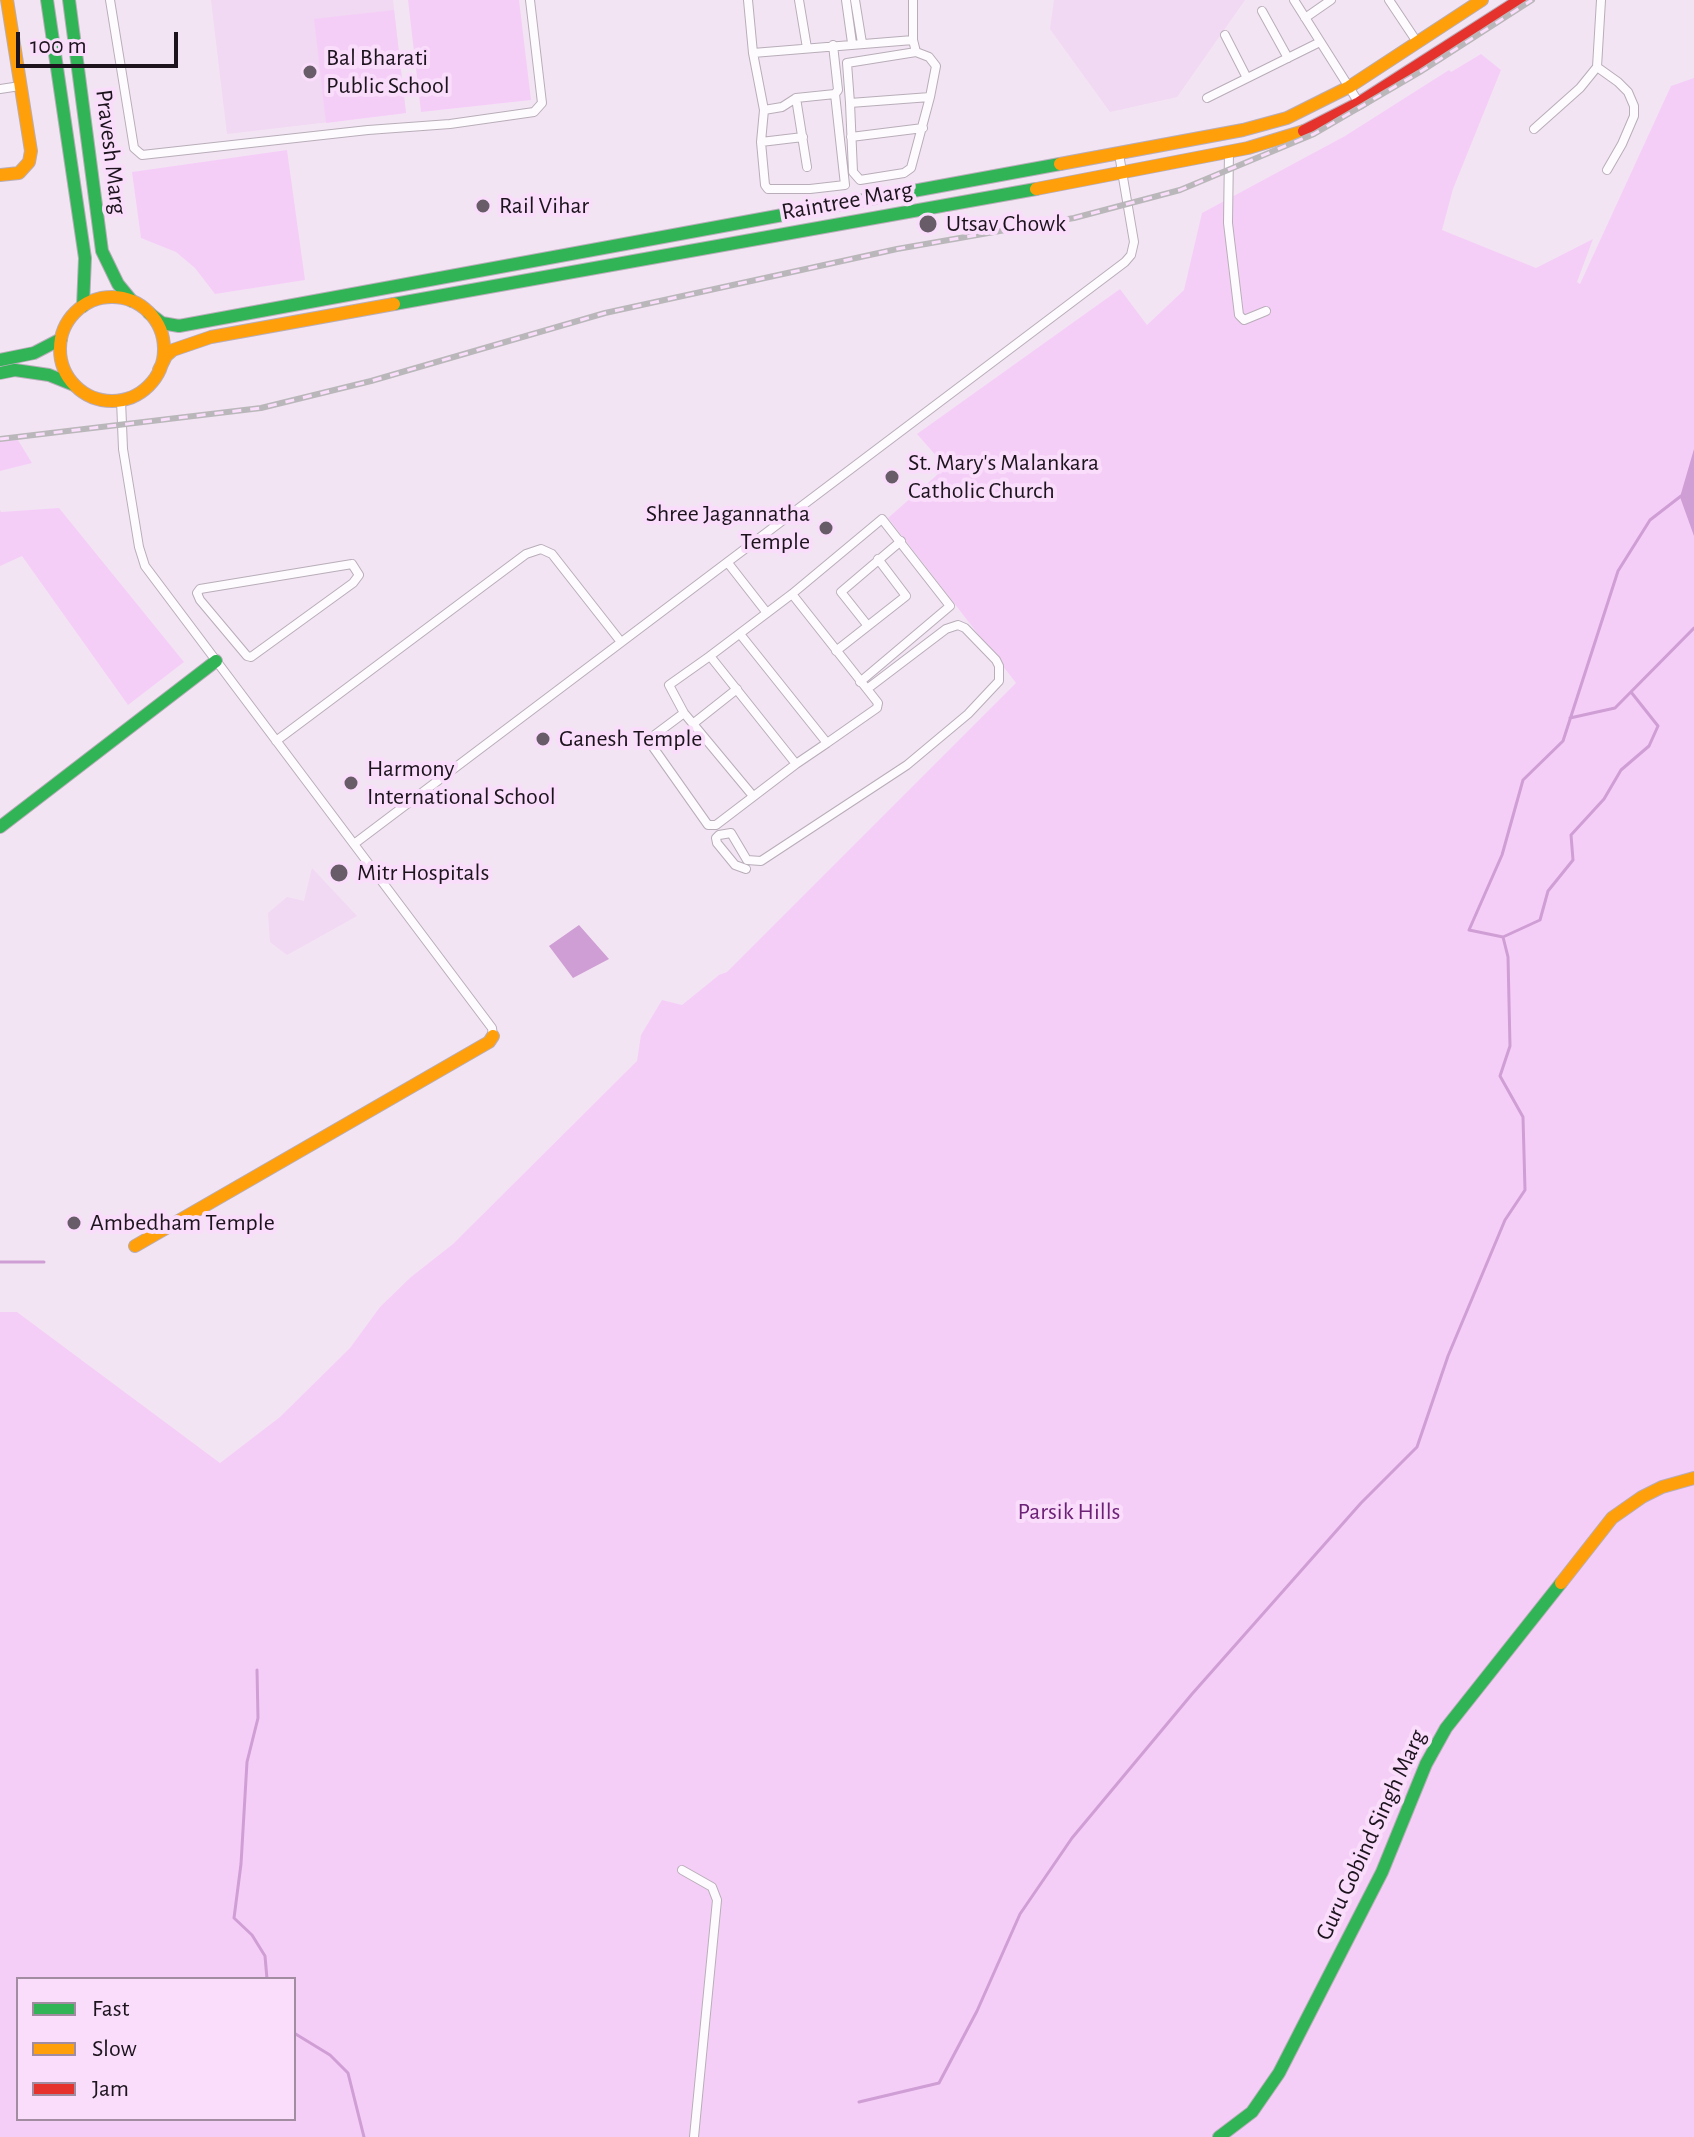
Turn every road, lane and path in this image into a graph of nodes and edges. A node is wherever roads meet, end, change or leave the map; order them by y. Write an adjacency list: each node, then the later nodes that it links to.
1 (7, 0): 32 (main road)
2 (47, 0): 54 (main road, Pravesh Marg)
3 (69, 0): 53 (main road, Pravesh Marg)
4 (110, 0): 5 (street)
5 (530, 0)
6 (748, 0): 27 (street)
7 (801, 0): 25 (street)
8 (846, 0): 23 (street)
9 (855, 0): 23 (street)
10 (913, 0): 20 (street)
11 (1294, 0): 18 (street)
12 (1331, 0): 18 (street)
13 (1389, 0): 22 (street)
14 (1482, 0): 22 (main road, Raintree Marg)
15 (1520, 0): 40 (main road, Raintree Marg)
16 (1601, 0): 30 (street)
17 (1262, 11): 28 (street)
18 (1305, 18): 21 (street)
19 (1225, 35): 31 (street)
20 (913, 40): 23 (street); 26 (street)
21 (1320, 42): 28 (street); 33 (street)
22 (1417, 42): 33 (main road, Raintree Marg)
23 (854, 43): 24 (street); 29 (street)
24 (833, 45): 25 (street); 35 (street)
25 (809, 48): 27 (street)
26 (916, 52): 29 (street); 36 (street)
27 (753, 53): 41 (street)
28 (1288, 58): 31 (street)
29 (849, 62): 39 (street)
30 (1597, 67): 43 (street); 50 (street)
31 (1247, 78): 38 (street)
32 (20, 86): 34 (street); 52 (main road)
33 (1349, 87): 40 (street); 48 (main road, Raintree Marg)
34 (0, 89)
35 (835, 94): 37 (street); 46 (street)
36 (930, 97): 39 (street); 42 (street)
37 (796, 98): 41 (street); 44 (street)
38 (1207, 98)
39 (850, 103): 45 (street)
40 (1359, 103): 47 (main road, Raintree Marg)
41 (764, 110): 46 (street)
42 (923, 128): 45 (street); 45 (street)
43 (1534, 129)
44 (803, 137): 46 (street); 49 (street)
45 (851, 137)
46 (761, 142)
47 (1229, 152): 51 (main road, Raintree Marg); 55 (street)
48 (1119, 154): 51 (street); 56 (main road, Raintree Marg)
49 (807, 167)
50 (1607, 170)
51 (1122, 173): 59 (main road, Raintree Marg); 65 (street)
52 (0, 175)
53 (132, 302): 54 (main road); 56 (main road)
54 (83, 306): 57 (main road)
55 (1266, 311)
56 (149, 313): 59 (main road)
57 (61, 339): 58 (main road); 61 (main road)
58 (0, 360)
59 (159, 370): 62 (main road)
60 (0, 373): 61 (main road)
61 (75, 385): 62 (main road)
62 (121, 400): 74 (street)
63 (901, 541): 64 (street); 66 (street); 75 (street)
64 (878, 559): 69 (street); 69 (street)
65 (728, 563): 68 (street); 71 (street)
66 (792, 594): 68 (street); 72 (street)
67 (313, 611): 67 (street)
68 (767, 613): 70 (street)
69 (868, 626): 72 (street)
70 (740, 634): 73 (street); 81 (street)
71 (621, 642): 80 (street); 85 (street)
72 (836, 651): 75 (street)
73 (710, 656): 76 (street); 78 (street)
74 (216, 661): 80 (street); 84 (main road)
75 (860, 682): 77 (street)
76 (737, 689): 79 (street); 82 (street)
77 (867, 689): 81 (street); 86 (street)
78 (684, 713): 79 (street); 83 (street)
79 (694, 723): 83 (street)
80 (276, 741): 85 (street)
81 (827, 743): 82 (street)
82 (796, 764): 83 (street)
83 (753, 796)
84 (0, 827)
85 (354, 844): 87 (street)
86 (746, 869)
87 (493, 1036): 88 (main road)
88 (135, 1246)
89 (1694, 1478): 92 (main road, Guru Gobind Singh Marg)
90 (682, 1870): 91 (street)
91 (694, 2137)
92 (1219, 2137)

